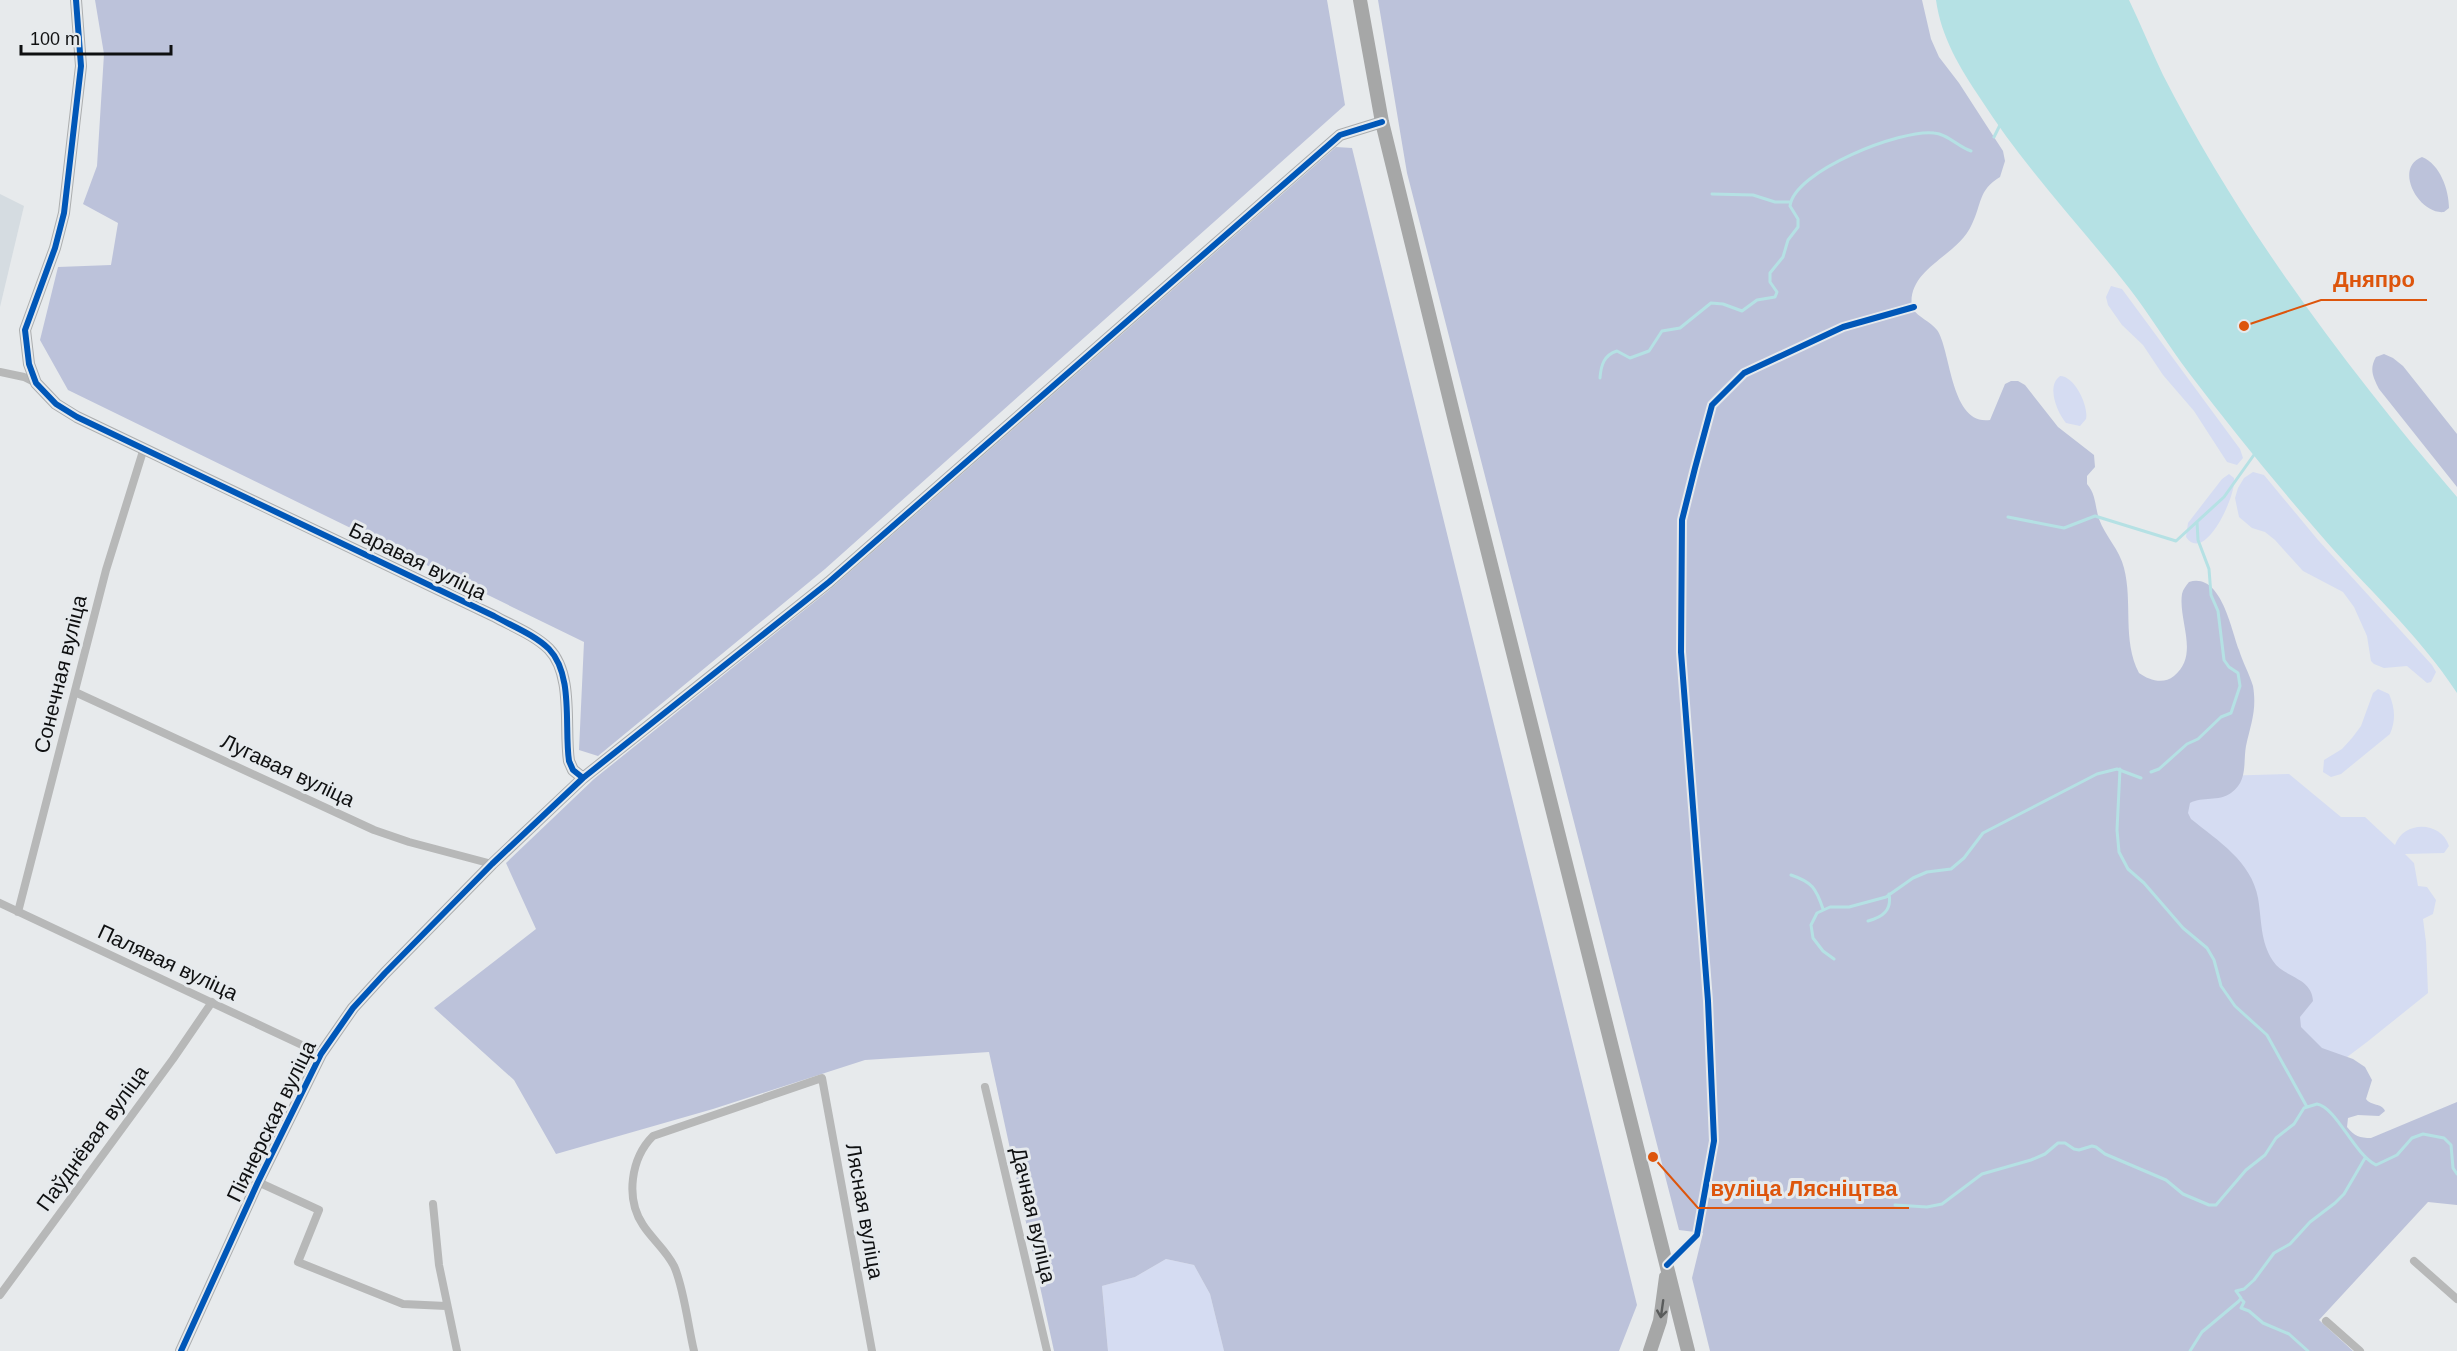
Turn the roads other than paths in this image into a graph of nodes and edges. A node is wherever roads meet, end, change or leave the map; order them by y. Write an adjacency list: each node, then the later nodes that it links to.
1 (76, 0): 6 (street)
2 (1360, 0): 3 (main road)
3 (1382, 122): 9 (street, Піянерская вуліца); 19 (main road)
4 (1914, 307): 19 (street)
5 (0, 372): 6 (street)
6 (36, 383): 7 (street, Баравая вуліца)
7 (144, 448): 8 (street, Сонечная вуліца); 9 (street, Баравая вуліца)
8 (75, 692): 10 (street, Лугавая вуліца); 12 (street, Сонечная вуліца)
9 (583, 778): 10 (street, Піянерская вуліца)
10 (492, 864): 14 (street, Піянерская вуліца)
11 (0, 903): 12 (street, Палявая вуліца)
12 (18, 912): 13 (street, Палявая вуліца)
13 (212, 1002): 14 (street, Палявая вуліца); 20 (street, Паўднёвая вуліца)
14 (321, 1054): 16 (street, Піянерская вуліца)
15 (985, 1087): 28 (street, Дачная вуліца)
16 (258, 1182): 22 (street); 24 (street, Піянерская вуліца)
17 (434, 1204): 22 (street)
18 (2414, 1261): 21 (street)
19 (1667, 1266): 29 (main road, one-way to 29); 30 (main road)
20 (0, 1295)
21 (2457, 1299)
22 (446, 1306): 25 (street)
23 (2326, 1321): 31 (street)
24 (181, 1351)
25 (457, 1351)
26 (694, 1351): 27 (street, Лясная вуліца)
27 (872, 1351)
28 (1047, 1351)
29 (1650, 1351)
30 (1688, 1351)
31 (2360, 1351)

